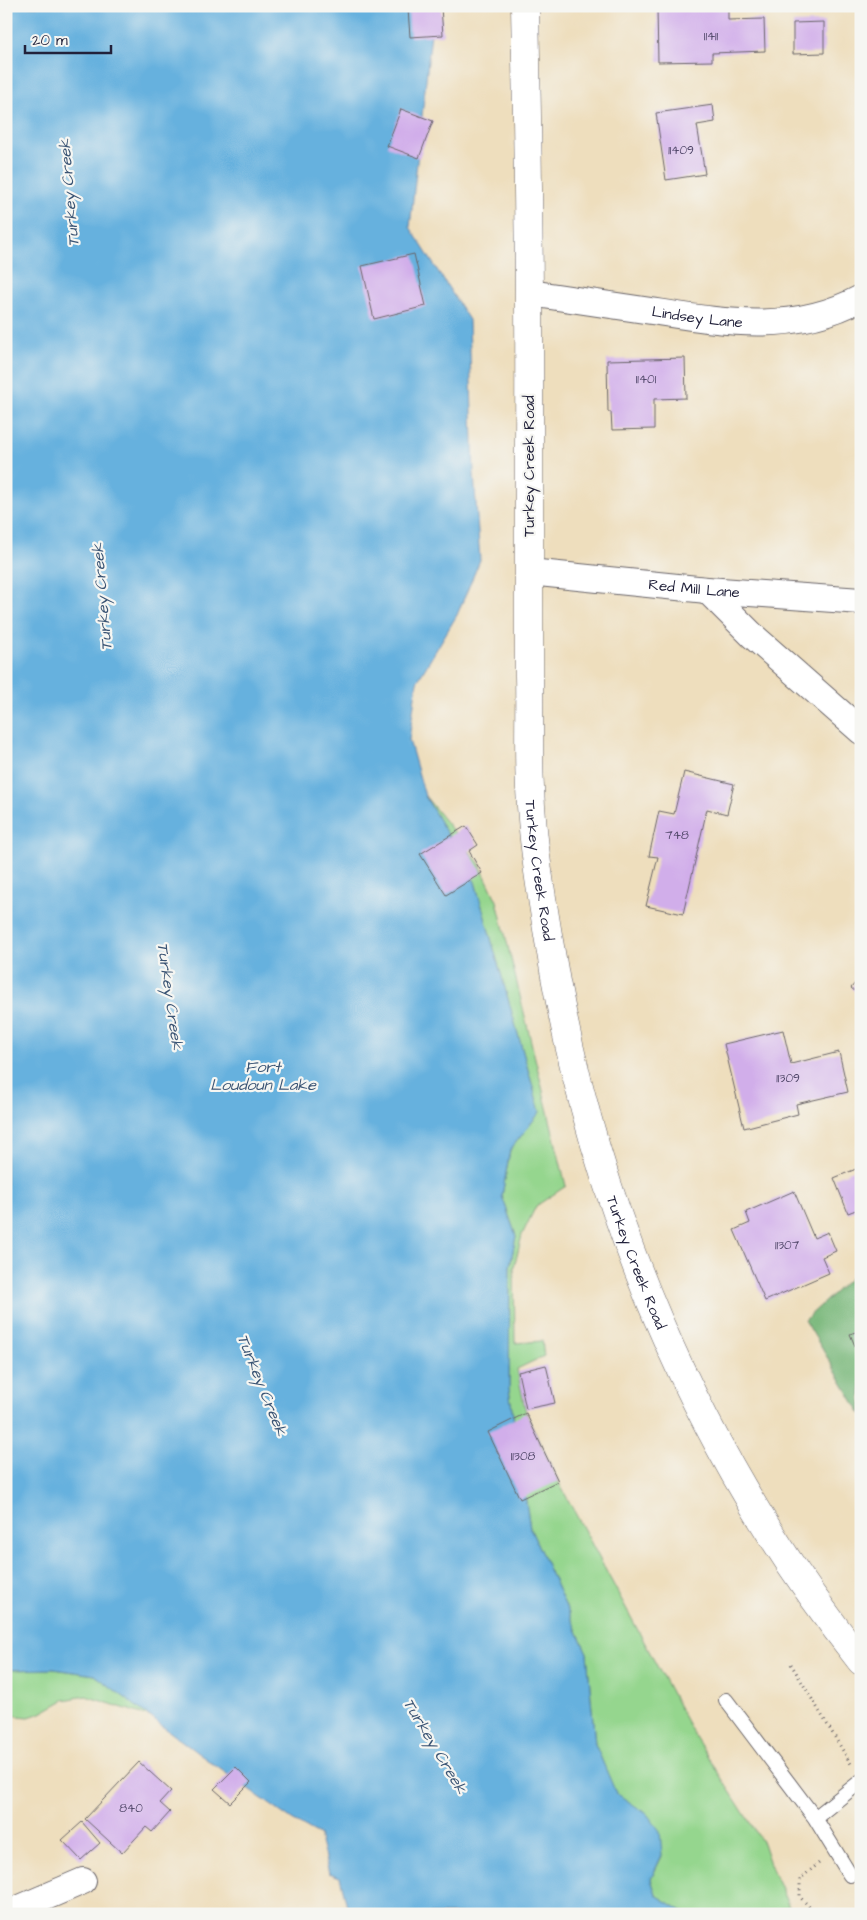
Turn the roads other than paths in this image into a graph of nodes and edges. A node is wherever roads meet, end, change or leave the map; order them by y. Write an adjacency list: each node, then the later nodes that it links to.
1 (526, 6): 2 (street, Turkey Creek Road)
2 (530, 293): 3 (street, Lindsey Lane); 4 (street, Turkey Creek Road)
3 (861, 298)
4 (529, 572): 5 (street, Red Mill Lane); 8 (street, Turkey Creek Road)
5 (707, 590): 6 (street, Red Mill Lane); 7 (street)
6 (861, 601)
7 (861, 730)
8 (861, 1661)
9 (726, 1700): 11 (lane)
10 (861, 1781): 11 (lane)
11 (815, 1818): 12 (lane)
12 (850, 1875)
13 (83, 1881): 14 (street)
14 (6, 1914)

